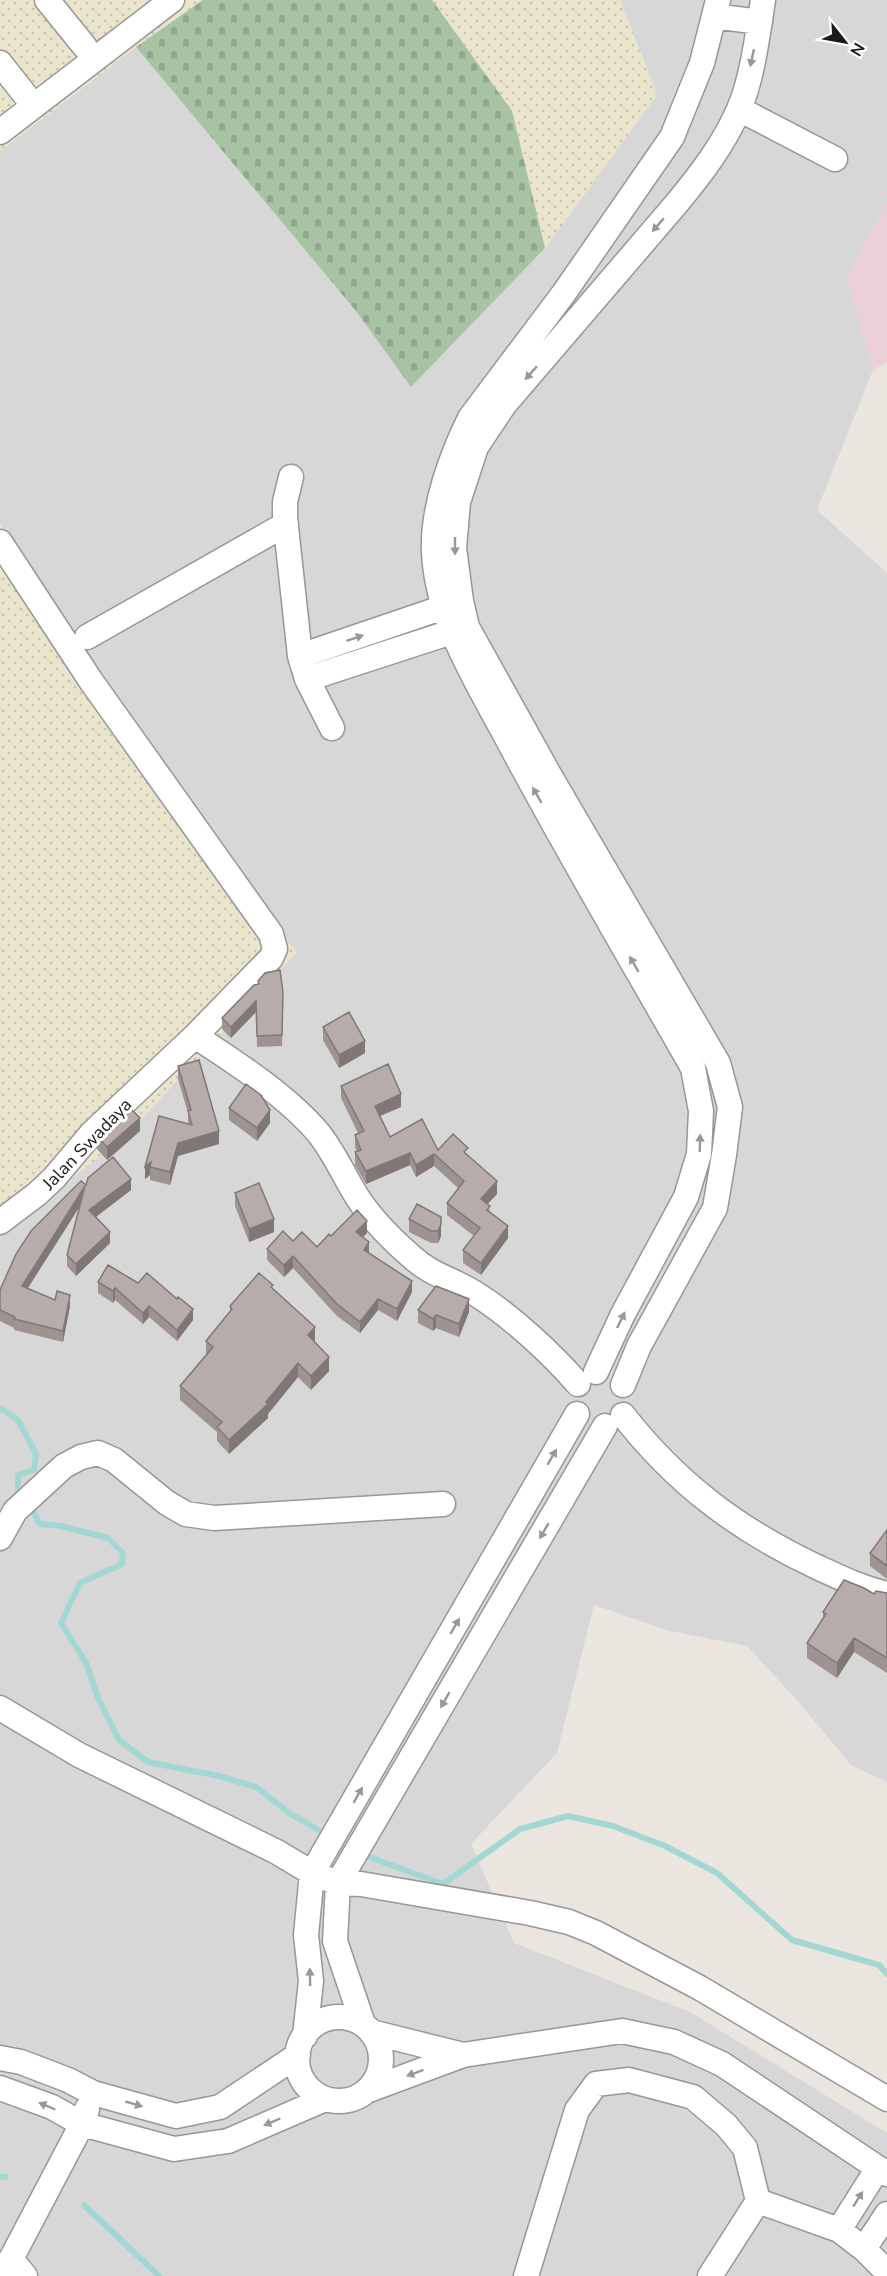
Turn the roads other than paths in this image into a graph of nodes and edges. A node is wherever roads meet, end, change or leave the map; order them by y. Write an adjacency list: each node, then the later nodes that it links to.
1 (47, 0): 5 (street)
2 (172, 0): 9 (street)
3 (716, 8): 4 (street); 11 (street)
4 (761, 11): 8 (street, one-way to 8)
5 (85, 47)
6 (0, 63): 7 (street)
7 (26, 96)
8 (739, 109): 10 (street); 12 (street)
9 (0, 132)
10 (835, 159)
11 (645, 178): 12 (street); 16 (street)
12 (677, 203): 16 (street, one-way to 16)
13 (291, 477): 14 (street)
14 (286, 524): 18 (street); 19 (street)
15 (0, 542): 21 (street, Jalan Swadaya)
16 (453, 605): 17 (street); 19 (street, one-way to 16)
17 (460, 629): 19 (street); 23 (street, one-way to 17); 24 (street)
18 (87, 637)
19 (303, 668): 20 (street)
20 (332, 728)
21 (195, 1036): 22 (street, Jalan Swadaya); 23 (street)
22 (0, 1222)
23 (587, 1378): 24 (street); 25 (street)
24 (623, 1385): 26 (street)
25 (577, 1414): 26 (street); 31 (street, one-way to 25)
26 (614, 1421): 29 (street); 32 (street, one-way to 32)
27 (443, 1504): 28 (street)
28 (0, 1538)
29 (887, 1594)
30 (0, 1708): 31 (street)
31 (312, 1874): 32 (street); 34 (street, one-way to 31)
32 (338, 1882): 33 (street); 40 (street)
33 (367, 2028): 34 (street); 35 (street); 38 (street)
34 (301, 2045): 39 (street, one-way to 34); 41 (street)
35 (463, 2055): 38 (street, one-way to 38); 43 (street)
36 (0, 2058): 39 (street)
37 (0, 2088): 42 (street, one-way to 37)
38 (366, 2091): 41 (street)
39 (93, 2093): 42 (street)
40 (887, 2098)
41 (325, 2099): 42 (street, one-way to 42)
42 (82, 2124): 48 (street)
43 (882, 2171): 46 (street, one-way to 43)
44 (758, 2201): 46 (street); 50 (street); 51 (street)
45 (887, 2214): 47 (street)
46 (839, 2230): 47 (street)
47 (864, 2249): 49 (street)
48 (12, 2269)
49 (887, 2272)
50 (526, 2276)
51 (710, 2276)

